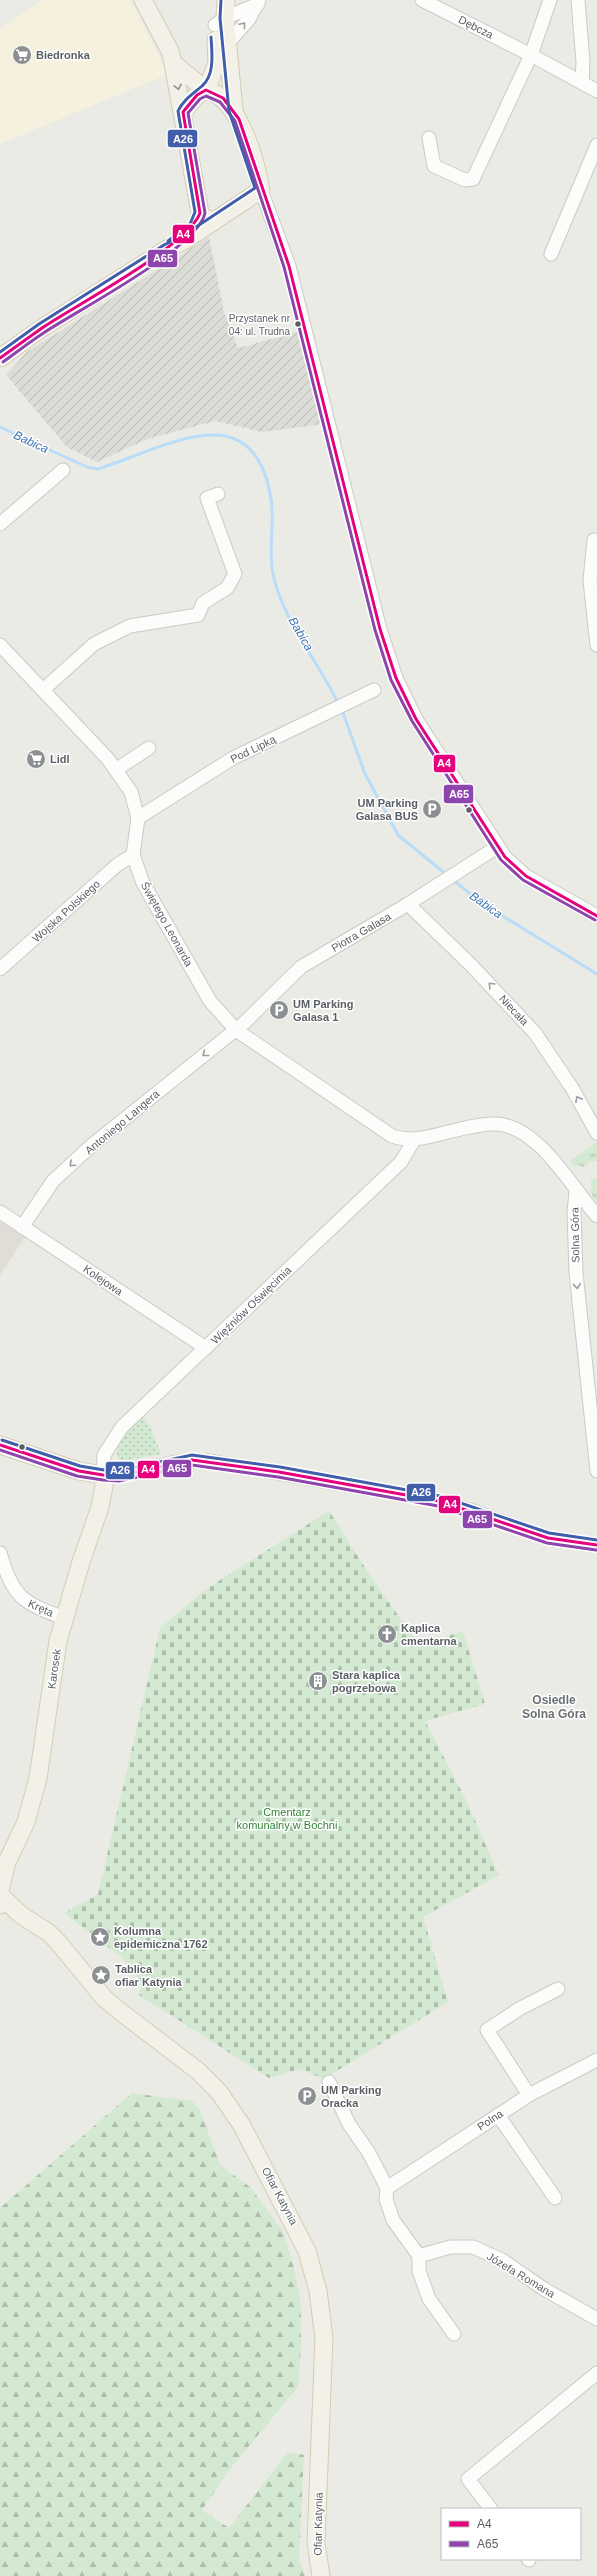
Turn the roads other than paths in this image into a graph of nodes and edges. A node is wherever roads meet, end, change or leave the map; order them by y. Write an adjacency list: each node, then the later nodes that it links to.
1 (143, 0): 11 (main road)
2 (216, 0): 8 (main road)
3 (226, 0): 8 (main road)
4 (422, 0): 10 (street, Dębcza)
5 (550, 0): 10 (street)
6 (578, 0): 12 (street)
7 (259, 2): 8 (street); 9 (street, one-way to 7)
8 (220, 21): 9 (main road); 13 (main road)
9 (228, 44): 15 (main road)
10 (531, 54): 12 (street, Dębcza); 17 (street)
11 (173, 63): 13 (main road); 16 (main road, one-way to 16)
12 (582, 83): 14 (street, Dębcza)
13 (206, 90): 15 (main road); 16 (main road)
14 (597, 91)
15 (234, 110): 19 (main road)
16 (183, 112): 20 (main road)
17 (429, 138)
18 (597, 145): 21 (street)
19 (262, 190): 20 (main road); 34 (street)
20 (208, 217): 22 (main road)
21 (551, 254)
22 (0, 358)
23 (63, 470): 25 (street)
24 (218, 494): 29 (street)
25 (0, 524)
26 (597, 541): 28 (street)
27 (0, 645): 29 (street, Świętego Leonarda)
28 (597, 645)
29 (43, 690): 32 (street, Świętego Leonarda)
30 (374, 690): 33 (street, Pod Lipką)
31 (149, 748): 32 (street)
32 (117, 769): 33 (street, Świętego Leonarda)
33 (138, 818): 35 (street, Świętego Leonarda)
34 (497, 847): 36 (street, Piotra Galasa); 37 (street)
35 (133, 855): 38 (street, Wojska Polskiego); 39 (street, Świętego Leonarda)
36 (408, 904): 39 (street, Piotra Galasa); 40 (street, Niecała, one-way to 36)
37 (597, 916)
38 (0, 970)
39 (236, 1030): 41 (street, Świętego Leonarda); 45 (street, Antoniego Langera, one-way to 45)
40 (597, 1133)
41 (414, 1140): 42 (street, Solna Góra); 46 (street, Więźniów Oświęcimia)
42 (576, 1191): 44 (street); 48 (street, Solna Góra, one-way to 48)
43 (0, 1212): 45 (street, Kolejowa)
44 (597, 1216)
45 (22, 1227): 46 (street, Kolejowa)
46 (206, 1348): 49 (street, Więźniów Oświęcimia)
47 (0, 1445): 49 (main road)
48 (597, 1471)
49 (103, 1476): 50 (street); 52 (main road, Karosek)
50 (597, 1546)
51 (0, 1553): 52 (street, Kręta)
52 (64, 1618): 53 (main road, Karosek)
53 (4, 1866): 54 (main road, Karosek)
54 (1, 1901): 67 (main road, Ofiar Katynia)
55 (558, 1989): 58 (street)
56 (597, 2060): 58 (street, Polna)
57 (329, 2082): 60 (street)
58 (529, 2095): 59 (street, Polna)
59 (498, 2115): 60 (street, Polna); 61 (street)
60 (388, 2188): 62 (street)
61 (555, 2198)
62 (419, 2256): 63 (street, Józefa Romana); 64 (street)
63 (597, 2319)
64 (454, 2334)
65 (597, 2373): 66 (street)
66 (490, 2508)
67 (321, 2576)

